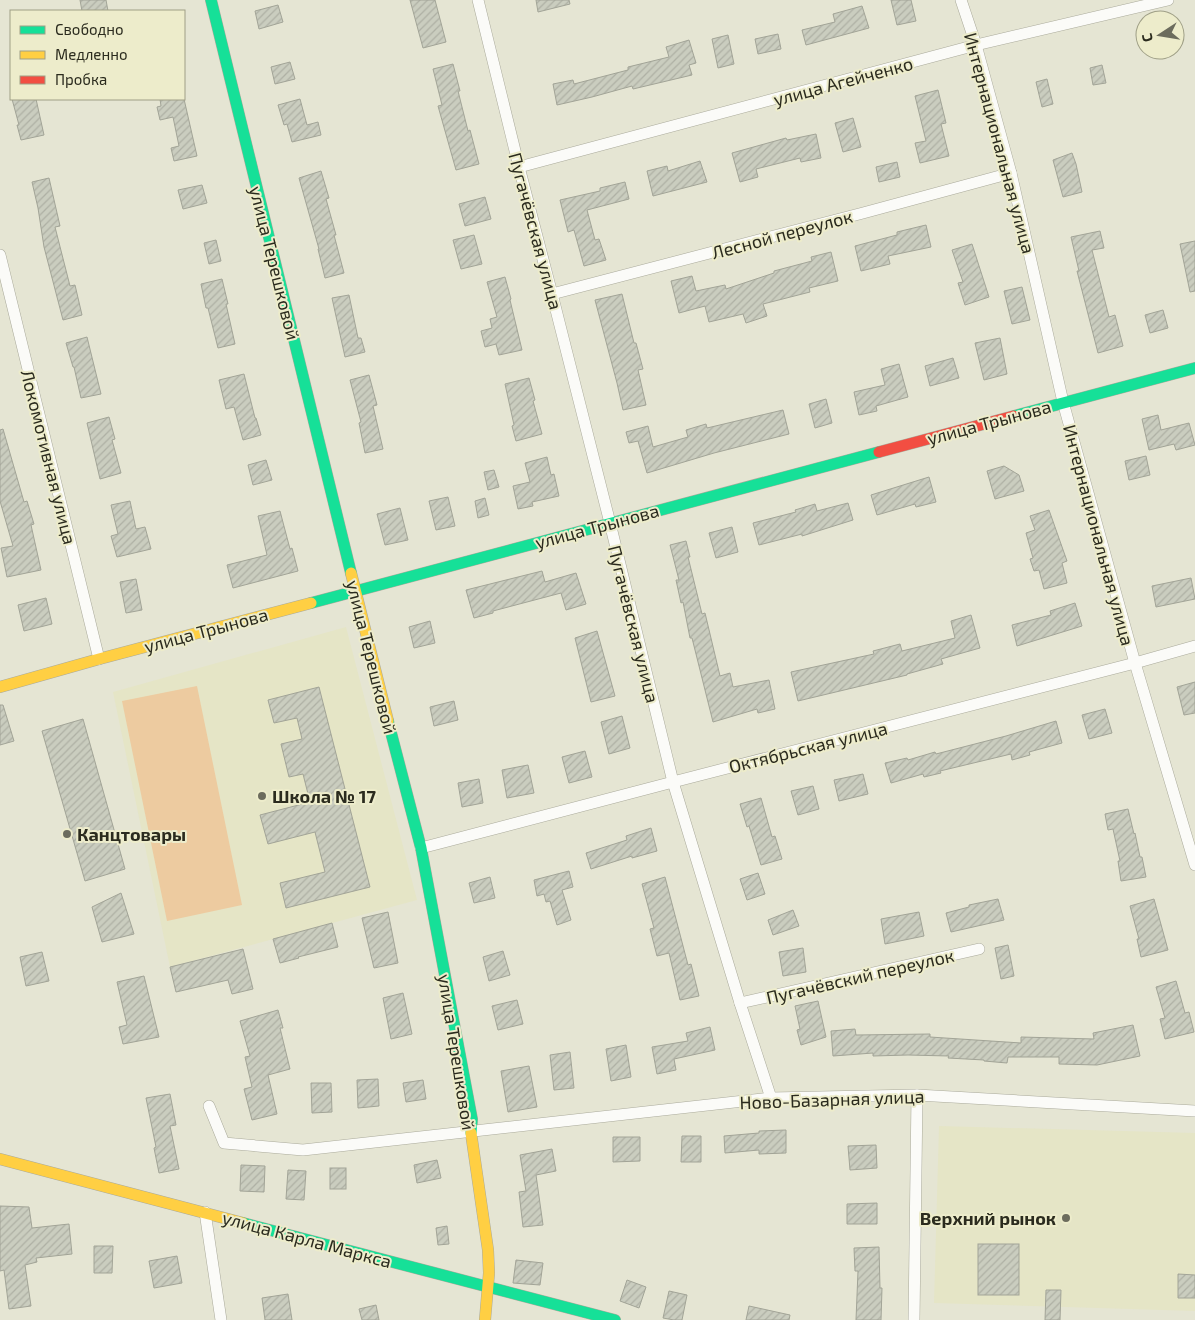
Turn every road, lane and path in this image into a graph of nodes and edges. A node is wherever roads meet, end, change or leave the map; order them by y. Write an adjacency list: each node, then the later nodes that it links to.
1 (211, 0): 13 (street, улица Терешковой)
2 (478, 0): 6 (street, Пугачёвская улица)
3 (961, 0): 5 (street, Интернациональная улица)
4 (1168, 0): 5 (street, улица Агейченко)
5 (976, 45): 6 (street, улица Агейченко); 7 (street, Интернациональная улица)
6 (519, 167): 9 (street, Пугачёвская улица)
7 (1011, 173): 9 (street, Лесной переулок); 11 (street, Интернациональная улица)
8 (0, 255): 15 (street, Локомотивная улица)
9 (552, 294): 12 (street, Пугачёвская улица)
10 (1195, 368): 11 (street, улица Трынова)
11 (1063, 402): 12 (street, улица Трынова); 16 (street, Интернациональная улица)
12 (610, 523): 13 (street, улица Трынова); 18 (street, Пугачёвская улица)
13 (355, 591): 15 (street, улица Трынова); 19 (street, улица Терешковой)
14 (1195, 646): 16 (street, Октябрьская улица)
15 (99, 659): 17 (street, улица Трынова)
16 (1135, 663): 18 (street, Октябрьская улица); 20 (street, Интернациональная улица)
17 (0, 687)
18 (673, 782): 19 (street, Октябрьская улица); 22 (street, Пугачёвская улица)
19 (421, 848): 27 (street, улица Терешковой)
20 (1195, 864)
21 (979, 949): 22 (street, Пугачёвский переулок)
22 (740, 1003): 24 (street, Пугачёвская улица)
23 (917, 1094): 24 (street, Ново-Базарная улица); 26 (street, Ново-Базарная улица); 34 (street)
24 (771, 1098): 27 (street, Ново-Базарная улица)
25 (209, 1106): 27 (street, Ново-Базарная улица)
26 (1195, 1111)
27 (471, 1130): 30 (street, улица Терешковой)
28 (0, 1159): 29 (street, улица Карла Маркса)
29 (205, 1212): 30 (street, улица Карла Маркса); 31 (street)
30 (487, 1286): 32 (street, улица Терешковой); 33 (street, улица Карла Маркса)
31 (221, 1320)
32 (485, 1320)
33 (615, 1320)
34 (914, 1320)

